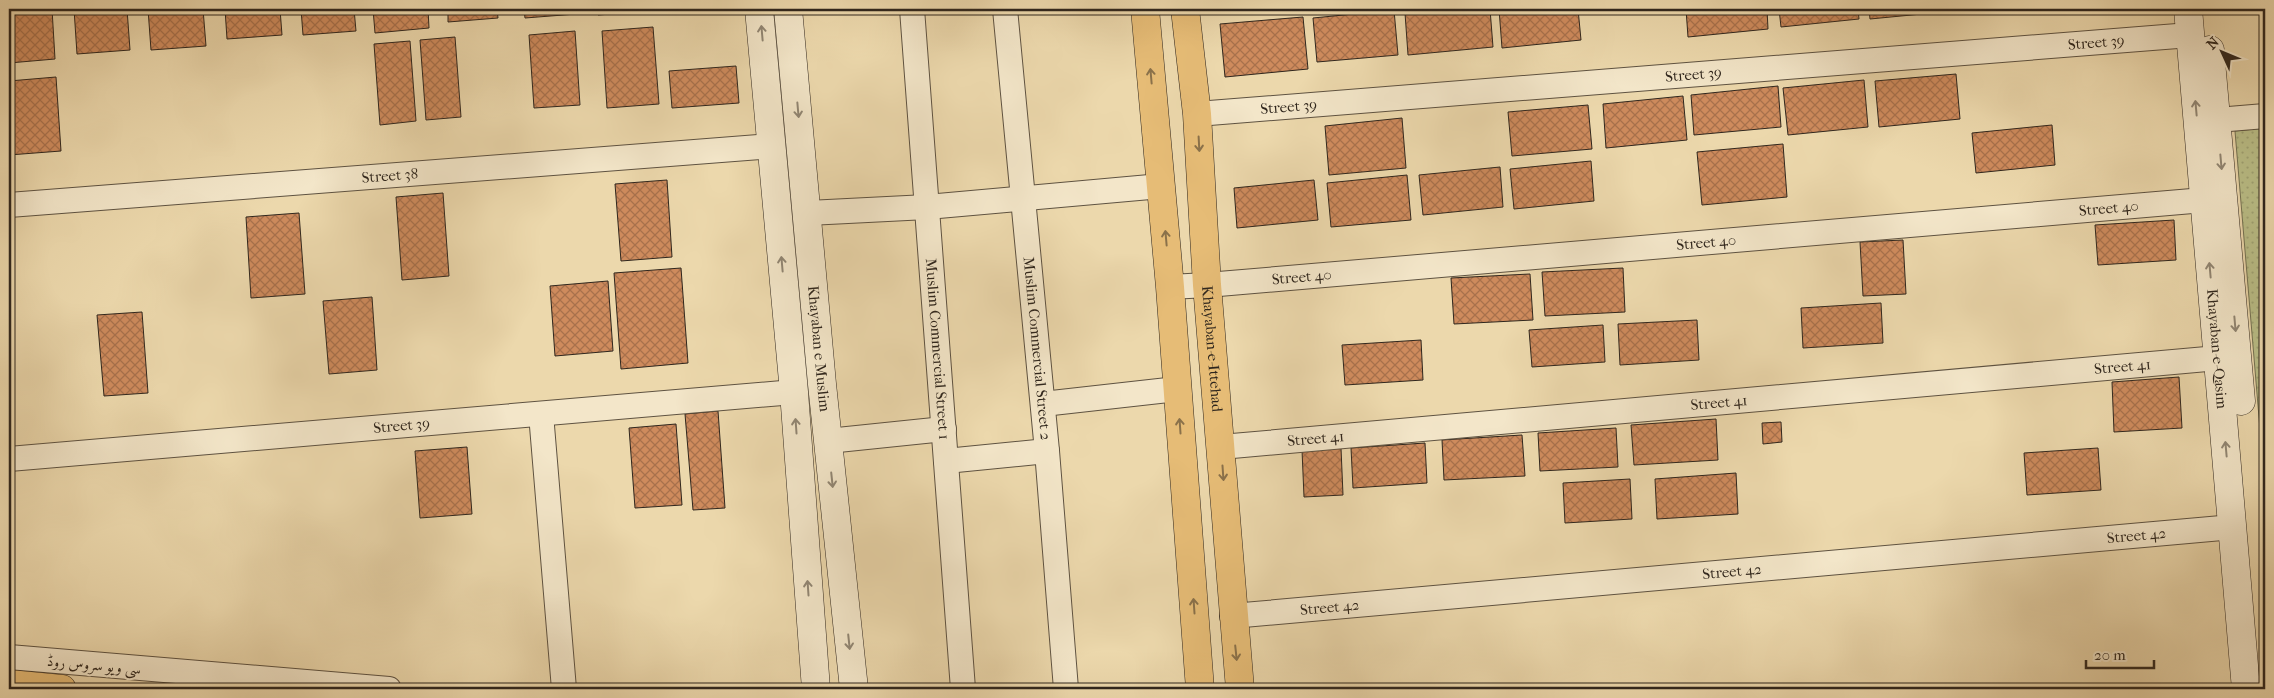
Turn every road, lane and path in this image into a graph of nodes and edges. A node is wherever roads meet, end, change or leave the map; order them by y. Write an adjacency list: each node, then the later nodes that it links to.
1 (760, 9): 10 (street, Khayaban e Muslim, one-way to 1)
2 (788, 9): 9 (street, Khayaban e Muslim)
3 (912, 9): 19 (street, Muslim Commercial Street 1)
4 (1005, 9): 16 (street, Muslim Commercial Street 2)
5 (1145, 9): 15 (main road, one-way to 5)
6 (1185, 9): 11 (main road, Khayaban-e-Ittehad)
7 (2206, 9): 13 (street, Khayaban-e-Qasim)
8 (2189, 22): 11 (street, Street 39); 17 (street, Khayaban-e-Qasim, one-way to 8)
9 (794, 72): 10 (street); 20 (street, Khayaban e Muslim, one-way to 20)
10 (766, 76): 14 (street, Khayaban e Muslim)
11 (1197, 114): 21 (main road, Khayaban-e-Ittehad, one-way to 21)
12 (2265, 116): 13 (street)
13 (2217, 120): 48 (street, Khayaban-e-Qasim, one-way to 48)
14 (772, 146): 18 (street, Street 38); 25 (street, Khayaban e Muslim, one-way to 14)
15 (1161, 186): 16 (street); 22 (main road, one-way to 15)
16 (1023, 198): 19 (street); 26 (street, Muslim Commercial Street 2)
17 (2204, 200): 21 (street, Street 40); 23 (street, Khayaban-e-Qasim, one-way to 17)
18 (9, 205)
19 (927, 207): 20 (street); 28 (street, Muslim Commercial Street 1)
20 (808, 213): 29 (street, Khayaban e Muslim)
21 (1207, 285): 22 (street, Street 40); 30 (main road, Khayaban-e-Ittehad)
22 (1170, 287): 24 (main road)
23 (2218, 358): 30 (street, Street 41); 34 (street, Khayaban-e-Qasim, one-way to 23)
24 (1177, 389): 26 (street); 45 (main road, one-way to 24)
25 (794, 392): 27 (street, Street 39); 41 (street, Khayaban e Muslim, one-way to 25)
26 (1043, 404): 31 (street, Muslim Commercial Street 2)
27 (542, 414): 32 (street, Street 39); 40 (street)
28 (944, 429): 29 (street); 33 (street, Muslim Commercial Street 1)
29 (828, 441): 42 (street, Khayaban e Muslim, one-way to 42)
30 (1221, 447): 35 (main road, Khayaban-e-Ittehad, one-way to 35)
31 (1047, 451): 33 (street); 44 (street, Muslim Commercial Street 2)
32 (9, 459)
33 (946, 461): 43 (street, Muslim Commercial Street 1)
34 (2233, 527): 35 (street, Street 42); 47 (street, Khayaban-e-Qasim)
35 (1232, 616): 46 (main road, Khayaban-e-Ittehad, one-way to 46)
36 (9, 658): 39 (street, سی ویو سروس روڈ)
37 (9, 684): 38 (main road)
38 (62, 689)
39 (389, 689)
40 (564, 689)
41 (816, 689)
42 (854, 689)
43 (963, 689)
44 (1066, 689)
45 (1200, 689)
46 (1240, 689)
47 (2246, 689)
48 (2264, 689)

